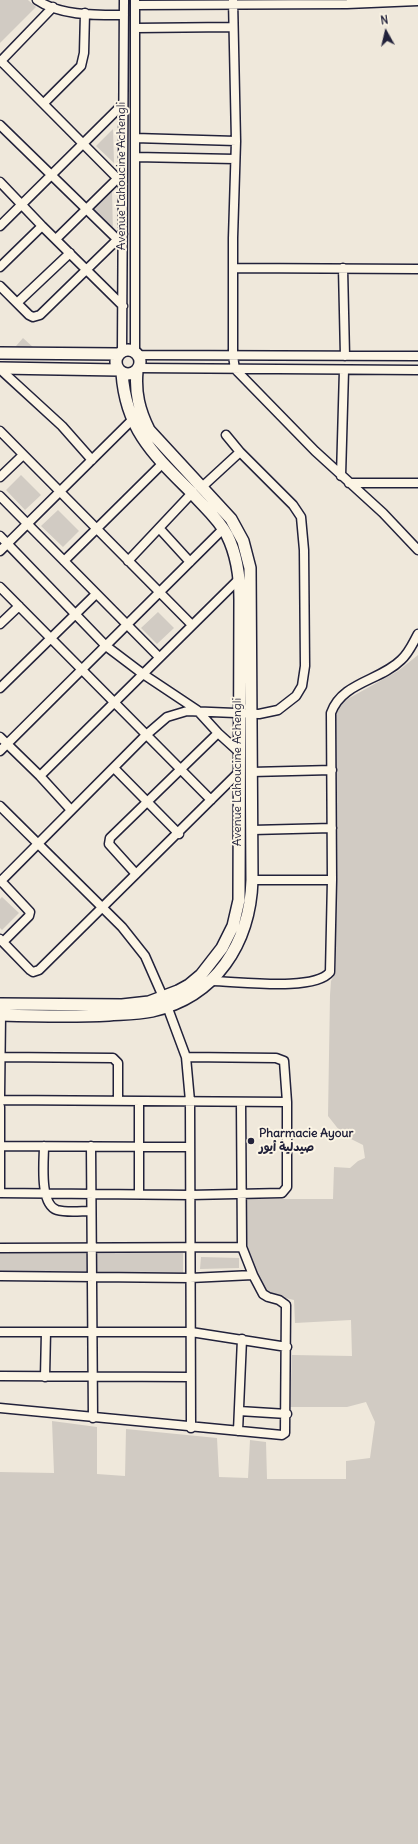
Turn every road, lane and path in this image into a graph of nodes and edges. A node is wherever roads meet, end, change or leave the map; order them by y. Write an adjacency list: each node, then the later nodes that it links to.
1 (37, 0): 7 (street)
2 (124, 0): 9 (street, Avenue Lahoucine Achengli)
3 (418, 1): 5 (street)
4 (232, 2): 5 (street); 6 (street); 10 (street)
5 (347, 2)
6 (135, 3): 11 (street, Avenue Lahoucine Achengli)
7 (53, 7): 8 (street); 12 (street)
8 (85, 13): 9 (street); 13 (street)
9 (124, 15): 14 (street, Avenue Lahoucine Achengli)
10 (232, 27): 11 (street); 17 (street)
11 (136, 28): 16 (street, Avenue Lahoucine Achengli)
12 (1, 62): 13 (street)
13 (44, 103): 18 (street)
14 (123, 104): 18 (street); 22 (street, Avenue Lahoucine Achengli)
15 (0, 125): 21 (street)
16 (135, 138): 17 (street); 19 (street, Avenue Lahoucine Achengli)
17 (236, 141): 20 (street)
18 (84, 145): 21 (street); 22 (street)
19 (135, 157): 20 (street); 41 (street, Avenue Lahoucine Achengli)
20 (235, 159): 32 (street)
21 (51, 176): 24 (street); 25 (street)
22 (120, 181): 25 (street); 28 (street, Avenue Lahoucine Achengli)
23 (0, 182): 24 (street)
24 (22, 204): 26 (street); 27 (street)
25 (86, 210): 28 (street); 29 (street)
26 (2, 220)
27 (42, 226): 29 (street); 31 (street)
28 (121, 237): 35 (street); 38 (street, Avenue Lahoucine Achengli)
29 (56, 239): 30 (street)
30 (70, 253): 35 (street); 37 (street)
31 (0, 267)
32 (233, 268): 33 (street); 42 (street)
33 (343, 268): 34 (street); 43 (street)
34 (418, 269)
35 (87, 270): 37 (street); 38 (street)
36 (0, 286): 37 (street)
37 (17, 303)
38 (123, 306): 40 (street, Avenue Lahoucine Achengli)
39 (2, 351): 40 (street)
40 (120, 353): 41 (street); 50 (street)
41 (137, 353): 42 (street); 45 (street)
42 (232, 356): 43 (street); 46 (street)
43 (345, 356): 44 (street)
44 (418, 356)
45 (138, 369): 46 (street); 50 (street); 62 (street, Avenue Lahoucine Achengli)
46 (235, 369): 48 (street); 58 (street)
47 (1, 370): 50 (street); 56 (street)
48 (344, 370): 49 (street); 58 (street)
49 (418, 370)
50 (120, 372): 51 (street, Avenue Lahoucine Achengli)
51 (132, 420): 56 (street); 57 (street, Avenue Lahoucine Achengli)
52 (0, 431): 55 (street)
53 (226, 435): 54 (street)
54 (240, 452): 62 (street); 96 (street)
55 (23, 455): 59 (street); 63 (street)
56 (92, 460): 63 (street)
57 (162, 464): 64 (street, Avenue Lahoucine Achengli); 68 (street)
58 (342, 476): 60 (street)
59 (0, 477)
60 (349, 483): 61 (street); 72 (street)
61 (418, 483)
62 (202, 487): 96 (street, Avenue Lahoucine Achengli)
63 (60, 492): 66 (street); 68 (street)
64 (192, 494): 67 (street); 69 (street, Avenue Lahoucine Achengli)
65 (0, 496): 66 (street)
66 (27, 525): 71 (street); 74 (street)
67 (159, 528): 75 (street); 76 (street)
68 (97, 529): 74 (street); 75 (street)
69 (223, 529): 76 (street); 77 (street, Avenue Lahoucine Achengli)
70 (0, 536): 71 (street)
71 (8, 543): 73 (street); 82 (street)
72 (418, 550)
73 (0, 552)
74 (64, 561): 80 (street)
75 (128, 561): 79 (street)
76 (190, 562): 79 (street)
77 (240, 578): 85 (street); 95 (street, Avenue Lahoucine Achengli)
78 (0, 587): 81 (street)
79 (159, 592): 84 (street); 85 (street)
80 (96, 594): 82 (street); 84 (street)
81 (19, 606): 83 (street); 87 (street)
82 (76, 614): 87 (street); 88 (street)
83 (0, 624)
84 (126, 624): 88 (street); 89 (street)
85 (192, 624): 89 (street)
86 (418, 634): 105 (street)
87 (51, 638): 90 (street); 92 (street)
88 (106, 646): 90 (street); 91 (street)
89 (159, 657): 91 (street)
90 (82, 671): 93 (street); 100 (street)
91 (143, 674): 93 (street); 94 (street)
92 (0, 688)
93 (114, 704): 98 (street); 107 (street)
94 (197, 710): 95 (street); 97 (street); 98 (street)
95 (239, 712): 96 (street); 102 (street, Avenue Lahoucine Achengli)
96 (251, 713): 106 (street, Avenue Lahoucine Achengli)
97 (218, 733): 102 (street); 104 (street)
98 (145, 736): 103 (street); 104 (street)
99 (0, 737): 100 (street)
100 (7, 744): 101 (street); 107 (street)
101 (0, 751)
102 (239, 752): 106 (street, Avenue Lahoucine Achengli)
103 (114, 769): 109 (street); 111 (street)
104 (180, 770): 108 (street); 109 (street)
105 (332, 770): 106 (street); 112 (street)
106 (246, 772): 108 (street); 113 (street, Avenue Lahoucine Achengli); 123 (street, Avenue Lahoucine Achengli)
107 (40, 776): 111 (street)
108 (211, 800): 114 (street)
109 (146, 802): 114 (street); 116 (street)
110 (0, 806): 115 (street)
111 (71, 810): 115 (street)
112 (332, 828): 113 (street); 119 (street)
113 (252, 830): 118 (street, Avenue Lahoucine Achengli)
114 (179, 834): 116 (street)
115 (38, 843): 117 (street); 120 (street)
116 (136, 874): 120 (street)
117 (1, 878): 121 (street)
118 (252, 880): 119 (street); 122 (street, Avenue Lahoucine Achengli)
119 (332, 880): 122 (street)
120 (102, 908): 121 (street); 123 (street)
121 (2, 941)
122 (211, 981): 123 (street, Avenue Lahoucine Achengli)
123 (165, 1002): 124 (street, Avenue Lahoucine Achengli); 126 (street)
124 (0, 1012): 125 (street)
125 (0, 1057): 127 (street); 129 (street)
126 (186, 1057): 131 (street); 133 (street)
127 (0, 1096)
128 (0, 1100): 129 (street)
129 (118, 1100): 130 (street)
130 (139, 1101): 131 (street); 138 (street)
131 (190, 1101): 132 (street); 139 (street)
132 (241, 1102): 133 (street); 143 (street)
133 (288, 1102): 143 (street)
134 (0, 1107): 135 (street)
135 (0, 1146): 136 (street); 140 (street)
136 (44, 1146): 137 (street); 140 (street)
137 (91, 1146): 138 (street); 141 (street)
138 (138, 1146): 139 (street); 142 (street)
139 (190, 1147): 144 (street)
140 (44, 1194): 141 (street); 145 (street)
141 (91, 1194): 142 (street); 145 (street)
142 (139, 1194): 144 (street)
143 (241, 1194): 144 (street); 147 (street)
144 (190, 1195): 146 (street)
145 (91, 1211): 149 (street)
146 (189, 1247): 147 (street); 149 (street); 153 (street)
147 (242, 1247): 151 (street)
148 (0, 1248): 149 (street)
149 (91, 1248): 152 (street)
150 (0, 1276): 152 (street)
151 (252, 1276): 153 (street); 159 (street)
152 (91, 1278): 153 (street); 156 (street)
153 (190, 1278): 157 (street)
154 (0, 1332): 155 (street)
155 (46, 1332): 156 (street); 161 (street)
156 (92, 1332): 157 (street); 163 (street)
157 (191, 1332): 158 (street); 162 (street)
158 (242, 1339): 159 (street); 165 (street)
159 (287, 1347): 166 (street)
160 (0, 1376): 161 (street)
161 (45, 1377): 163 (street)
162 (190, 1377): 163 (street); 168 (street)
163 (93, 1378): 167 (street)
164 (0, 1408): 167 (street)
165 (239, 1411): 166 (street); 169 (street)
166 (287, 1414): 169 (street)
167 (93, 1418): 168 (street)
168 (191, 1428): 169 (street)
169 (238, 1431)

